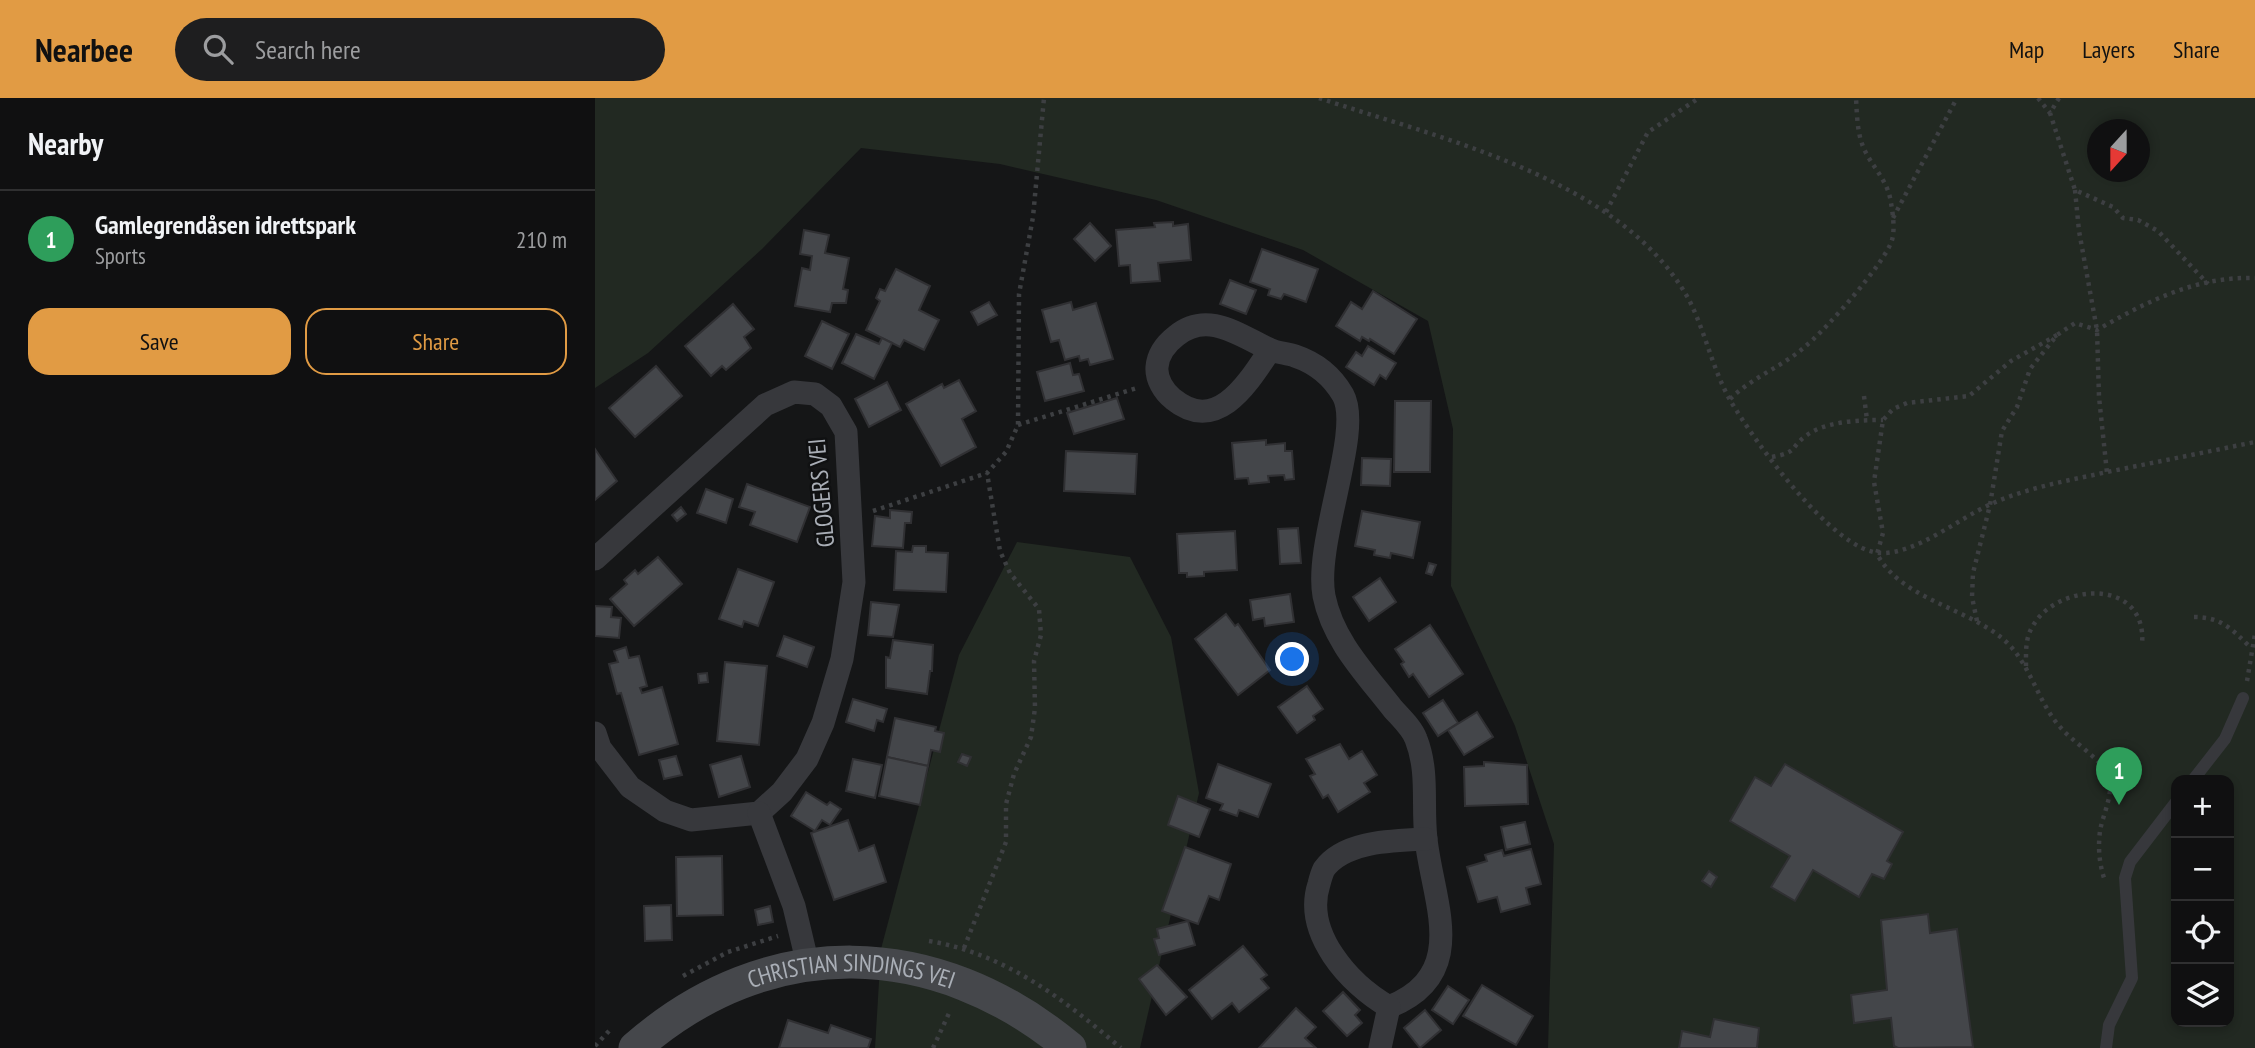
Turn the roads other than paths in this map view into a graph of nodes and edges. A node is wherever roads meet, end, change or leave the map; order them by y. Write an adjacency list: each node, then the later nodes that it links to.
1 (1270, 350): 1 (street); 8 (street)
2 (595, 559): 7 (street, GLOGERS VEI)
3 (2243, 698): 5 (lane)
4 (595, 733): 7 (street)
5 (2197, 775)
6 (2171, 809): 14 (lane)
7 (759, 813): 9 (street)
8 (1426, 839): 10 (street); 10 (street)
9 (808, 965): 11 (street, CHRISTIAN SINDINGS VEI); 12 (street, CHRISTIAN SINDINGS VEI)
10 (1389, 1007): 13 (street)
11 (635, 1048)
12 (1070, 1048)
13 (1380, 1048)
14 (2106, 1048)

